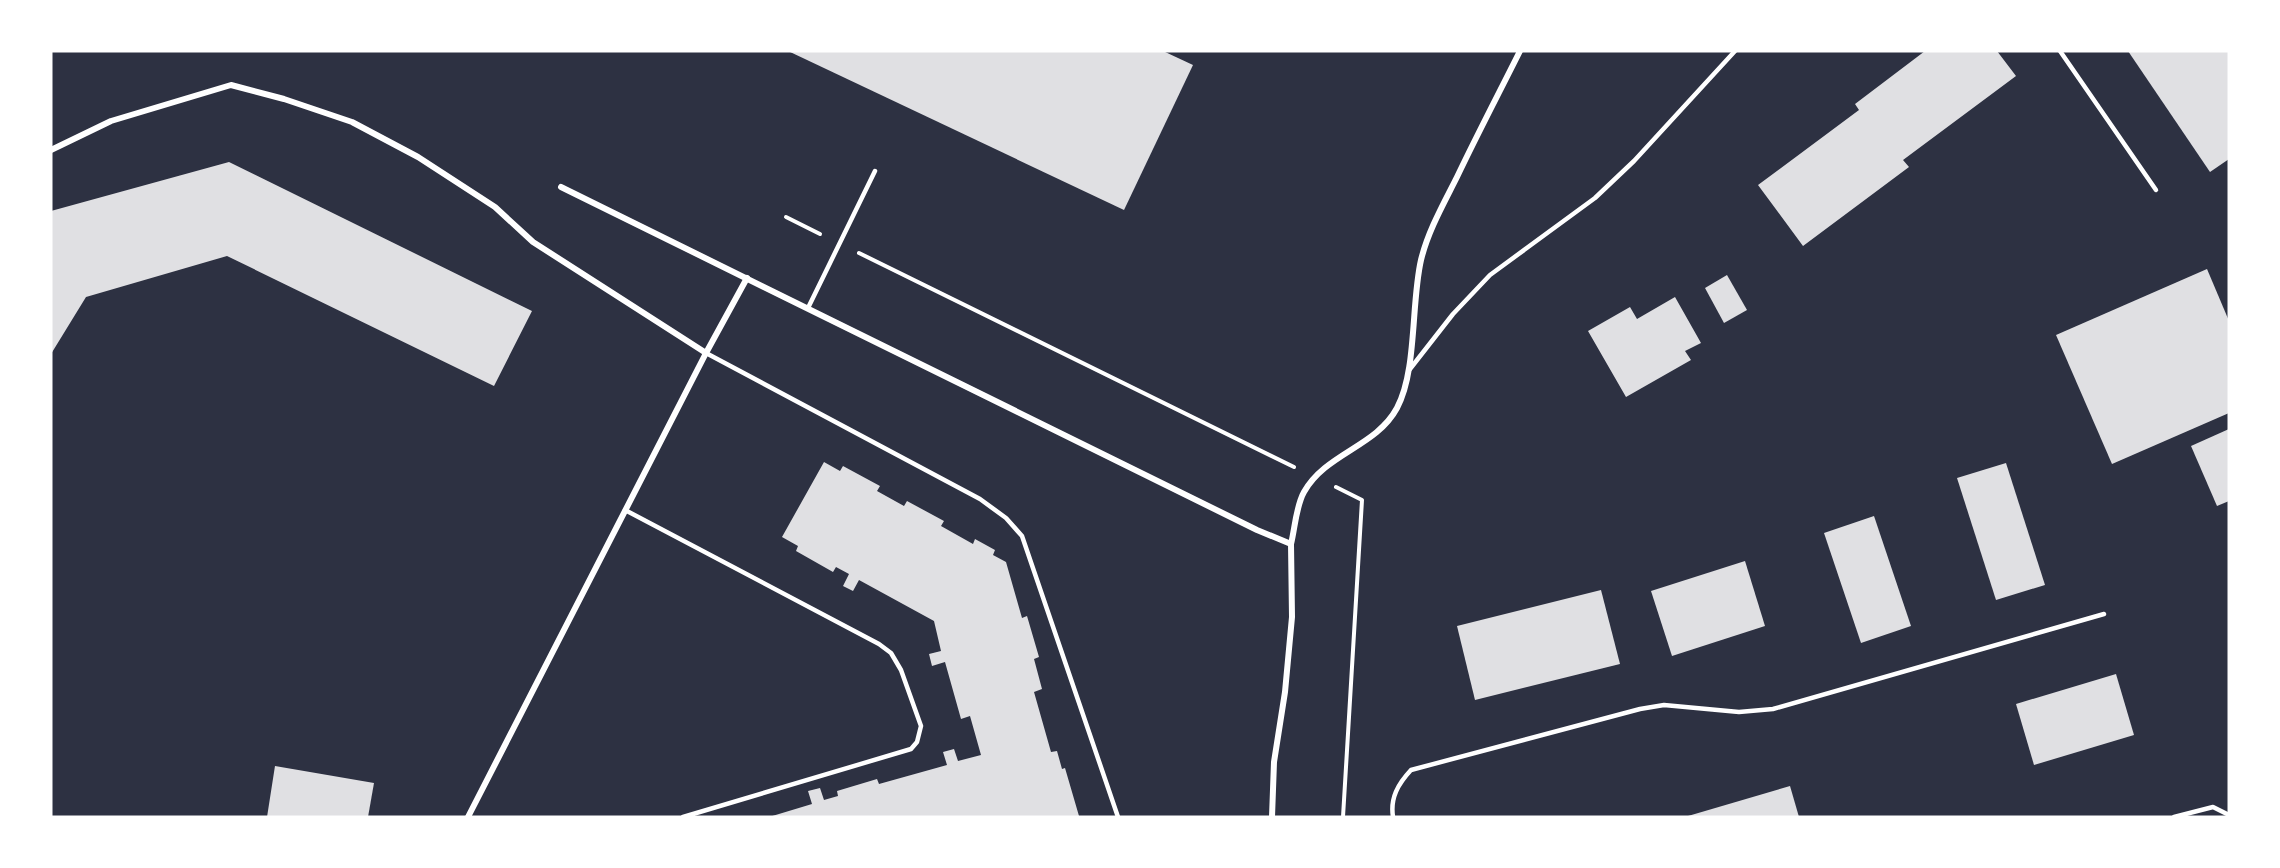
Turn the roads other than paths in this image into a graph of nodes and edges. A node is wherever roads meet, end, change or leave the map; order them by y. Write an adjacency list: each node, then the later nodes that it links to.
1 (1520, 51): 11 (street)
2 (1735, 51): 11 (lane)
3 (2060, 51): 7 (lane)
4 (51, 150): 10 (street)
5 (875, 171): 9 (lane)
6 (561, 187): 8 (street)
7 (2156, 190)
8 (747, 278): 9 (street); 10 (street)
9 (808, 308): 13 (street)
10 (706, 353): 12 (street); 18 (lane)
11 (1408, 371): 13 (street)
12 (625, 510): 16 (street); 17 (lane)
13 (1291, 544): 19 (street)
14 (2104, 614): 20 (lane)
15 (2229, 815): 21 (lane)
16 (468, 817)
17 (683, 817)
18 (1118, 817)
19 (1272, 817)
20 (1393, 817)
21 (2174, 817)

